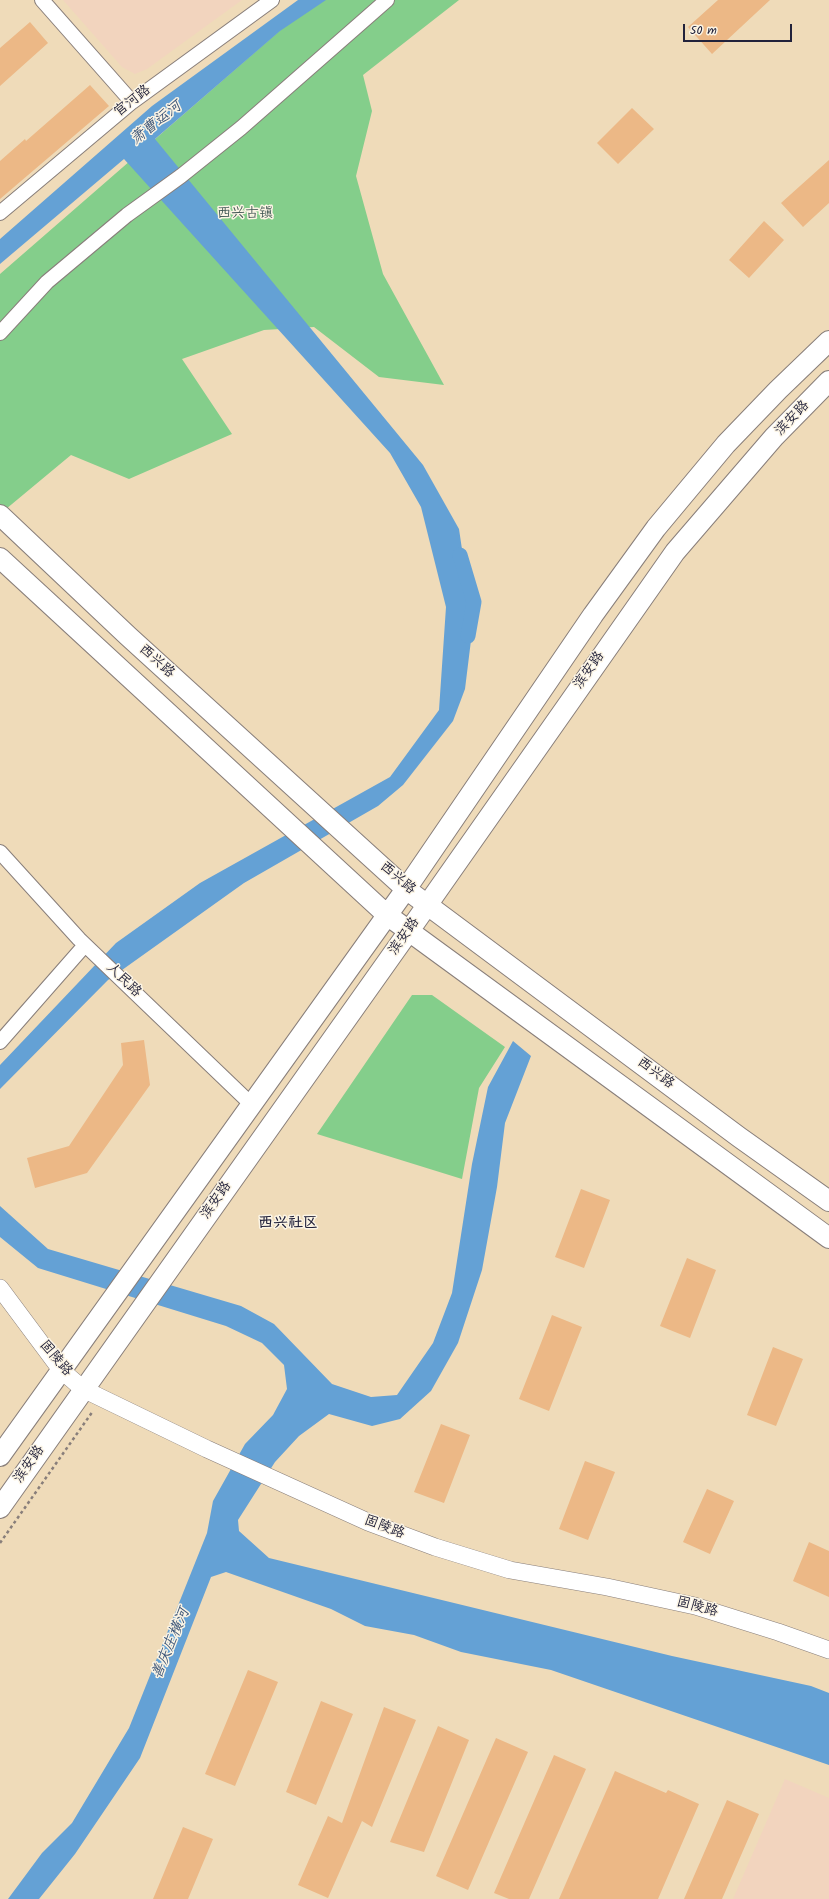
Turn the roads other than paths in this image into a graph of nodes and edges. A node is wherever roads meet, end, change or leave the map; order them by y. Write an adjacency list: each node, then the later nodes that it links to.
1 (42, 0): 4 (street)
2 (272, 0): 4 (street, 官河路)
3 (388, 0): 6 (street)
4 (132, 102): 5 (street, 官河路)
5 (0, 213)
6 (0, 333)
7 (829, 341): 12 (main road, 滨安路)
8 (829, 382): 13 (main road, 滨安路)
9 (0, 514): 12 (main road, 西兴路)
10 (0, 558): 14 (main road, 西兴路)
11 (0, 852): 16 (street, 人民路)
12 (406, 889): 13 (main road, 西兴路); 14 (main road, 滨安路)
13 (428, 904): 15 (main road, 滨安路); 19 (main road, 西兴路)
14 (387, 914): 15 (main road, 西兴路); 18 (main road, 滨安路)
15 (410, 931): 20 (main road, 西兴路); 23 (main road, 滨安路)
16 (85, 945): 17 (street); 18 (street, 人民路)
17 (0, 1042)
18 (251, 1104): 22 (main road, 滨安路)
19 (829, 1201)
20 (829, 1238)
21 (0, 1288): 22 (street, 固陵路)
22 (61, 1370): 23 (street, 固陵路); 24 (main road, 滨安路)
23 (83, 1389): 25 (main road, 滨安路); 26 (street, 固陵路)
24 (0, 1456)
25 (0, 1508)
26 (829, 1650)

